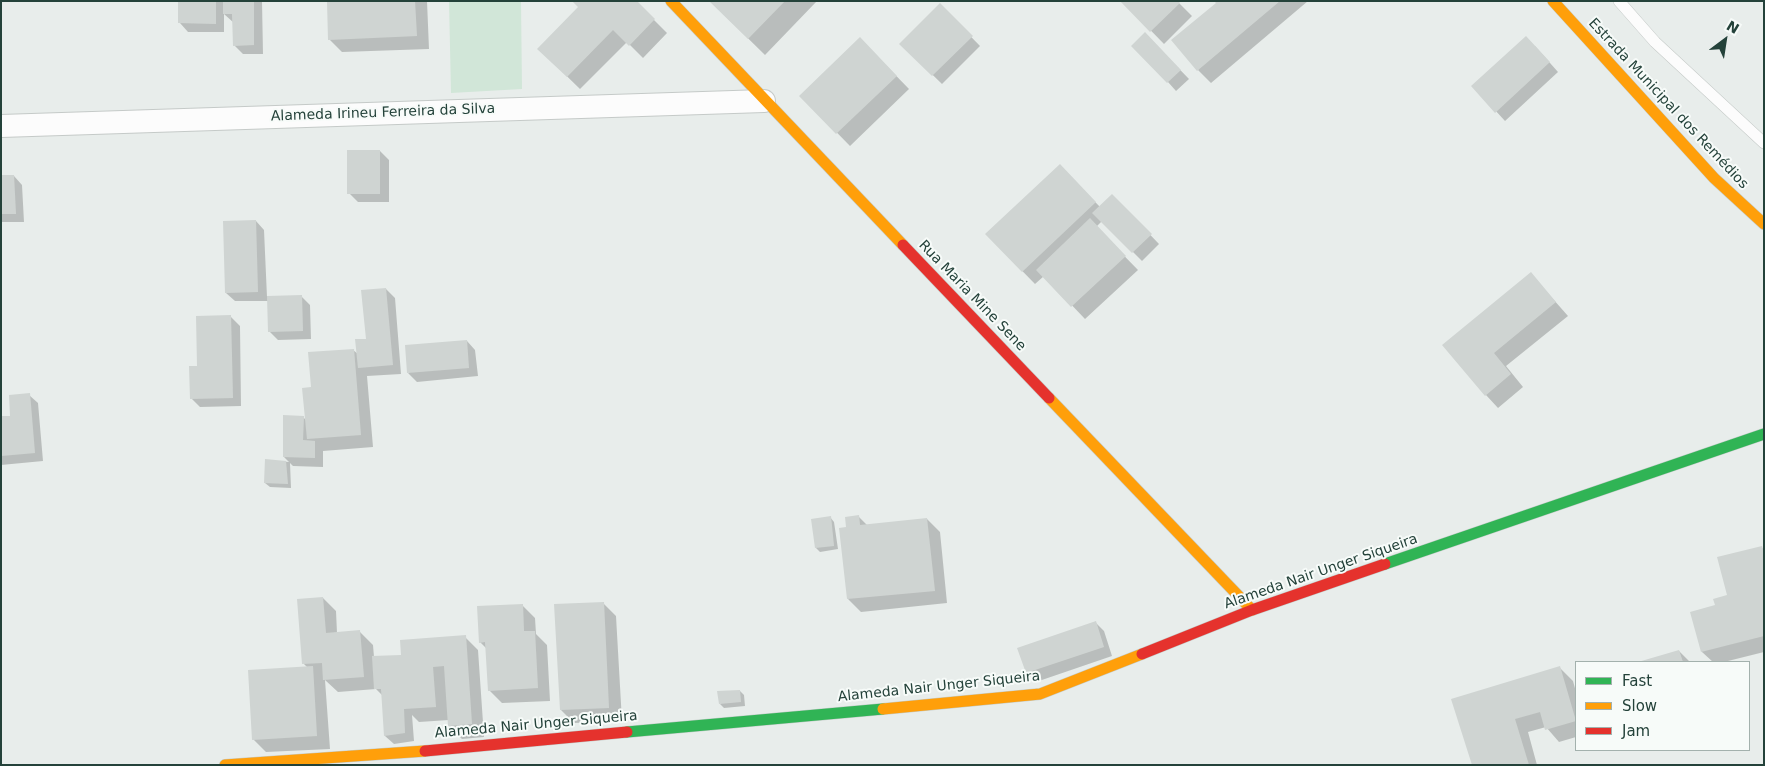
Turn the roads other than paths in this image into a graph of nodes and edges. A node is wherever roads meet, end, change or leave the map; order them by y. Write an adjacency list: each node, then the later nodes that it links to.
1 (671, 1): 4 (street, Rua Maria Mine Sene)
2 (1553, 1): 7 (street, Estrada Municipal dos Remédios)
3 (1619, 1): 6 (lane)
4 (764, 101): 5 (street, Alameda Irineu Ferreira da Silva); 9 (street, Rua Maria Mine Sene)
5 (1, 126)
6 (1764, 143)
7 (1764, 224)
8 (1764, 434): 9 (street, Alameda Nair Unger Siqueira)
9 (1252, 610): 10 (street, Alameda Nair Unger Siqueira)
10 (225, 765)

